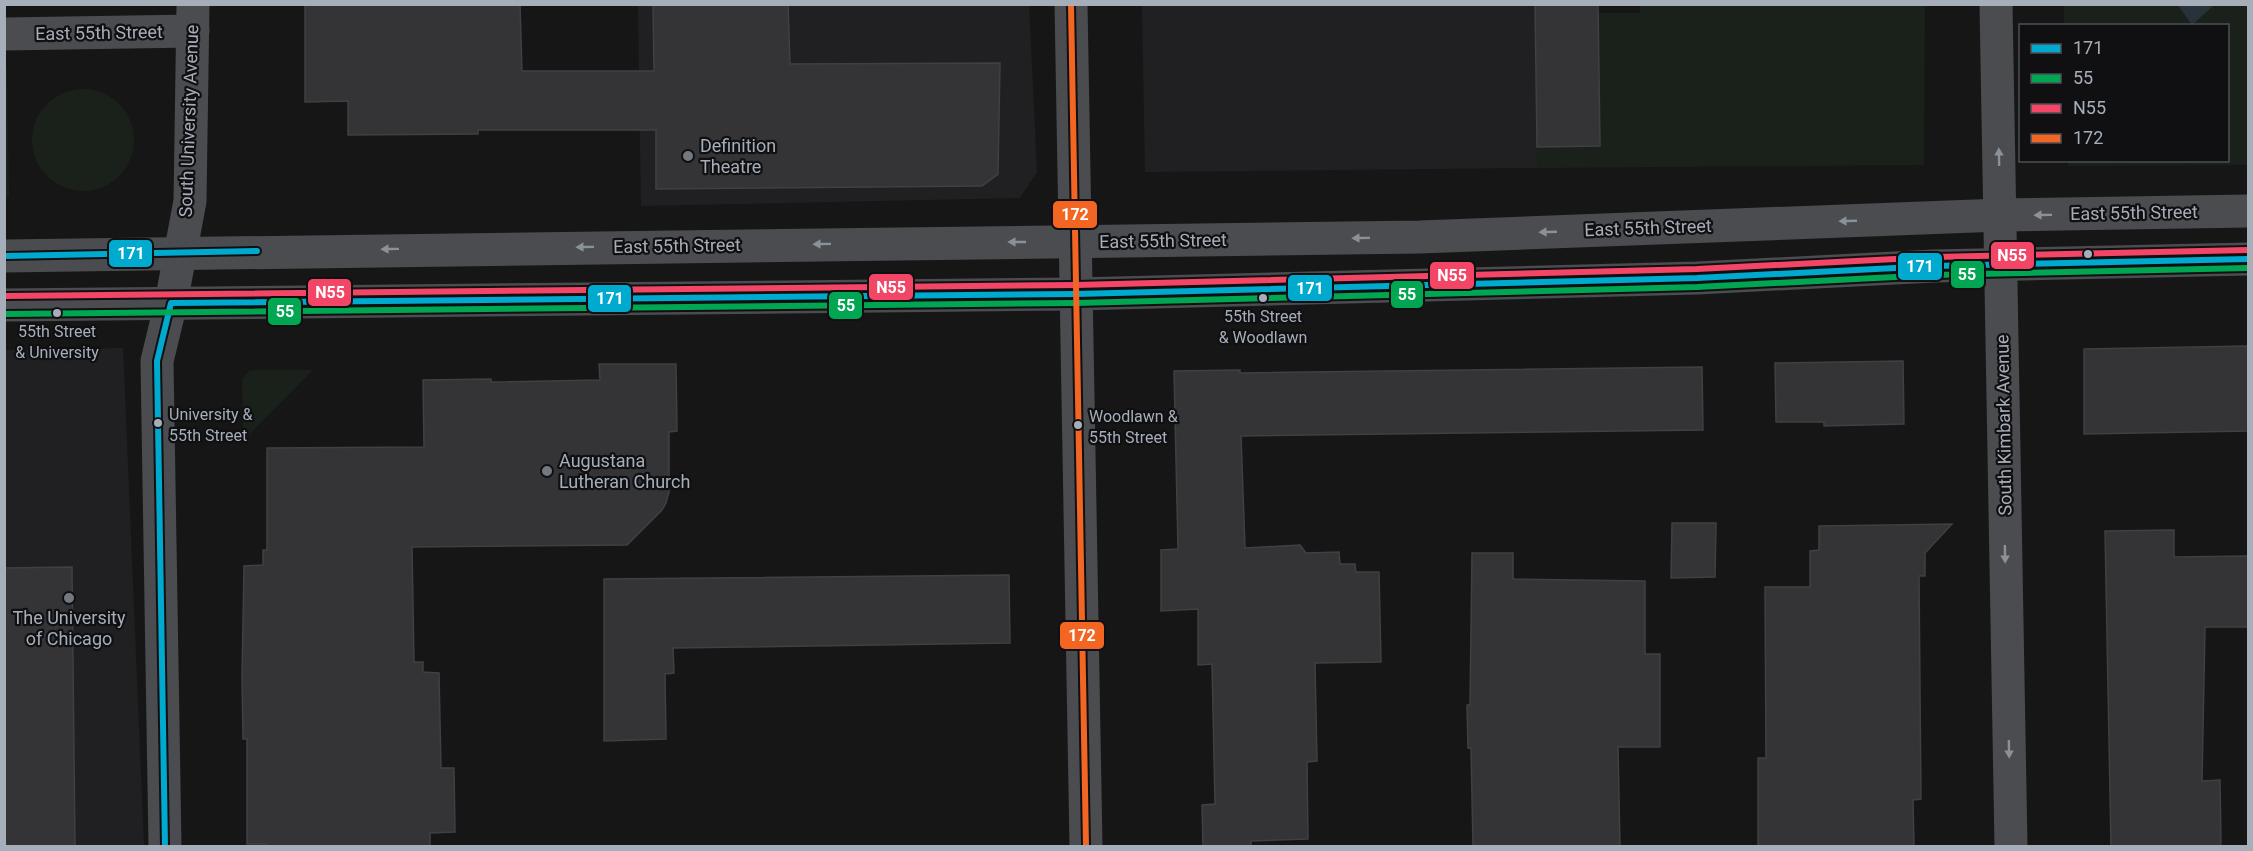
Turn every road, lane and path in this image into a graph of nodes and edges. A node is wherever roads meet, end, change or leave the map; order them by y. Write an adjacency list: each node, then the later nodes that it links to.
1 (1071, 4): 7 (street)
2 (1996, 4): 6 (street, South Kimbark Avenue, one-way to 2)
3 (193, 18): 4 (street, East 55th Street); 8 (street, South University Avenue)
4 (4, 34)
5 (2248, 211): 6 (street, East 55th Street, one-way to 6)
6 (2001, 215): 7 (street, East 55th Street, one-way to 7); 11 (street, South Kimbark Avenue)
7 (1076, 242): 8 (street, East 55th Street, one-way to 8); 12 (street)
8 (181, 252): 9 (street, East 55th Street); 13 (street, South University Avenue)
9 (4, 256)
10 (2248, 259): 11 (street)
11 (2002, 265): 12 (street); 17 (street, South Kimbark Avenue, one-way to 17)
12 (1076, 294): 13 (street); 16 (street)
13 (171, 303): 14 (street); 15 (street, South University Avenue)
14 (4, 305)
15 (165, 846)
16 (1086, 846)
17 (2012, 846)

